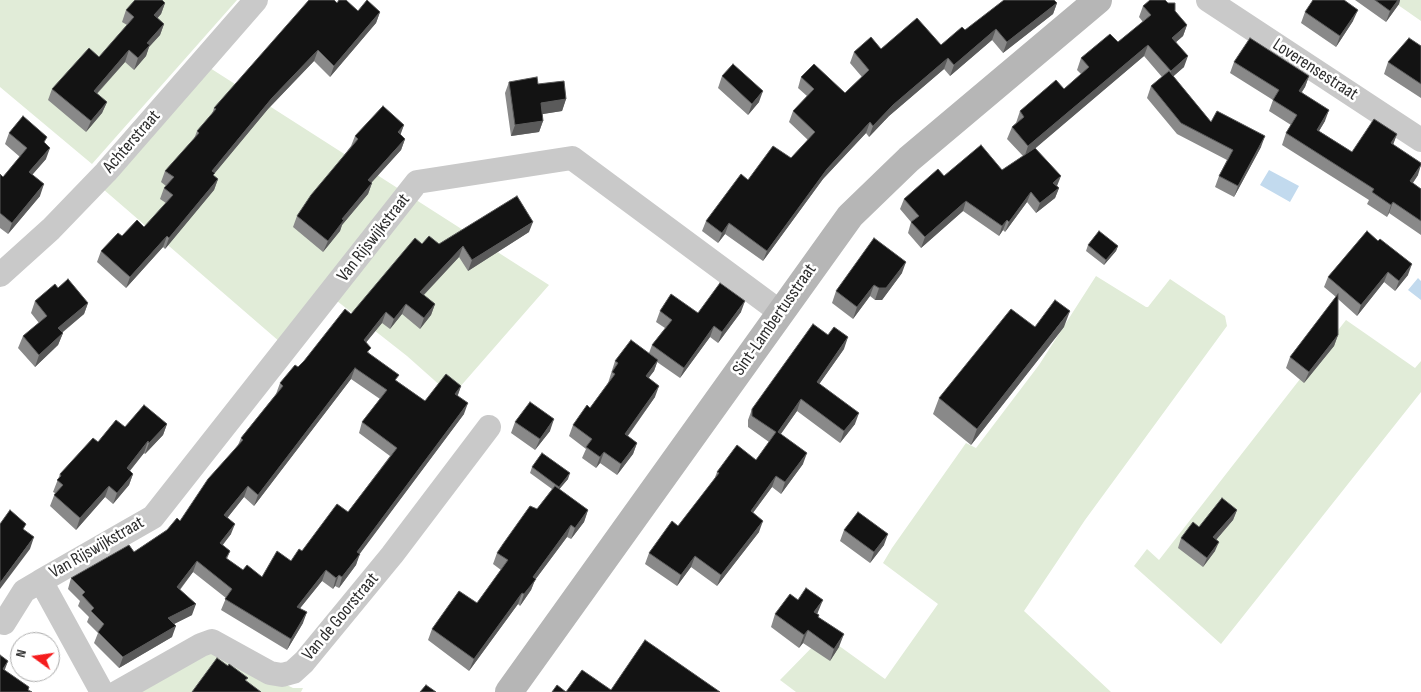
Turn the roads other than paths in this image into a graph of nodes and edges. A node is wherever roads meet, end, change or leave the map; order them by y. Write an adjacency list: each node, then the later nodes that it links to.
1 (256, 0): 5 (street, Achterstraat)
2 (1098, 0): 6 (main road, Sint-Lambertusstraat)
3 (1208, 0): 4 (street, Loverensestraat)
4 (1421, 140)
5 (0, 275)
6 (780, 312): 8 (street, Van Rijswijkstraat); 12 (main road, Sint-Lambertusstraat)
7 (488, 427): 11 (street, Van de Goorstraat)
8 (41, 581): 9 (street, Van Rijswijkstraat); 10 (street, Van Rijswijkstraat)
9 (4, 623)
10 (102, 692)
11 (118, 692)
12 (509, 692)

